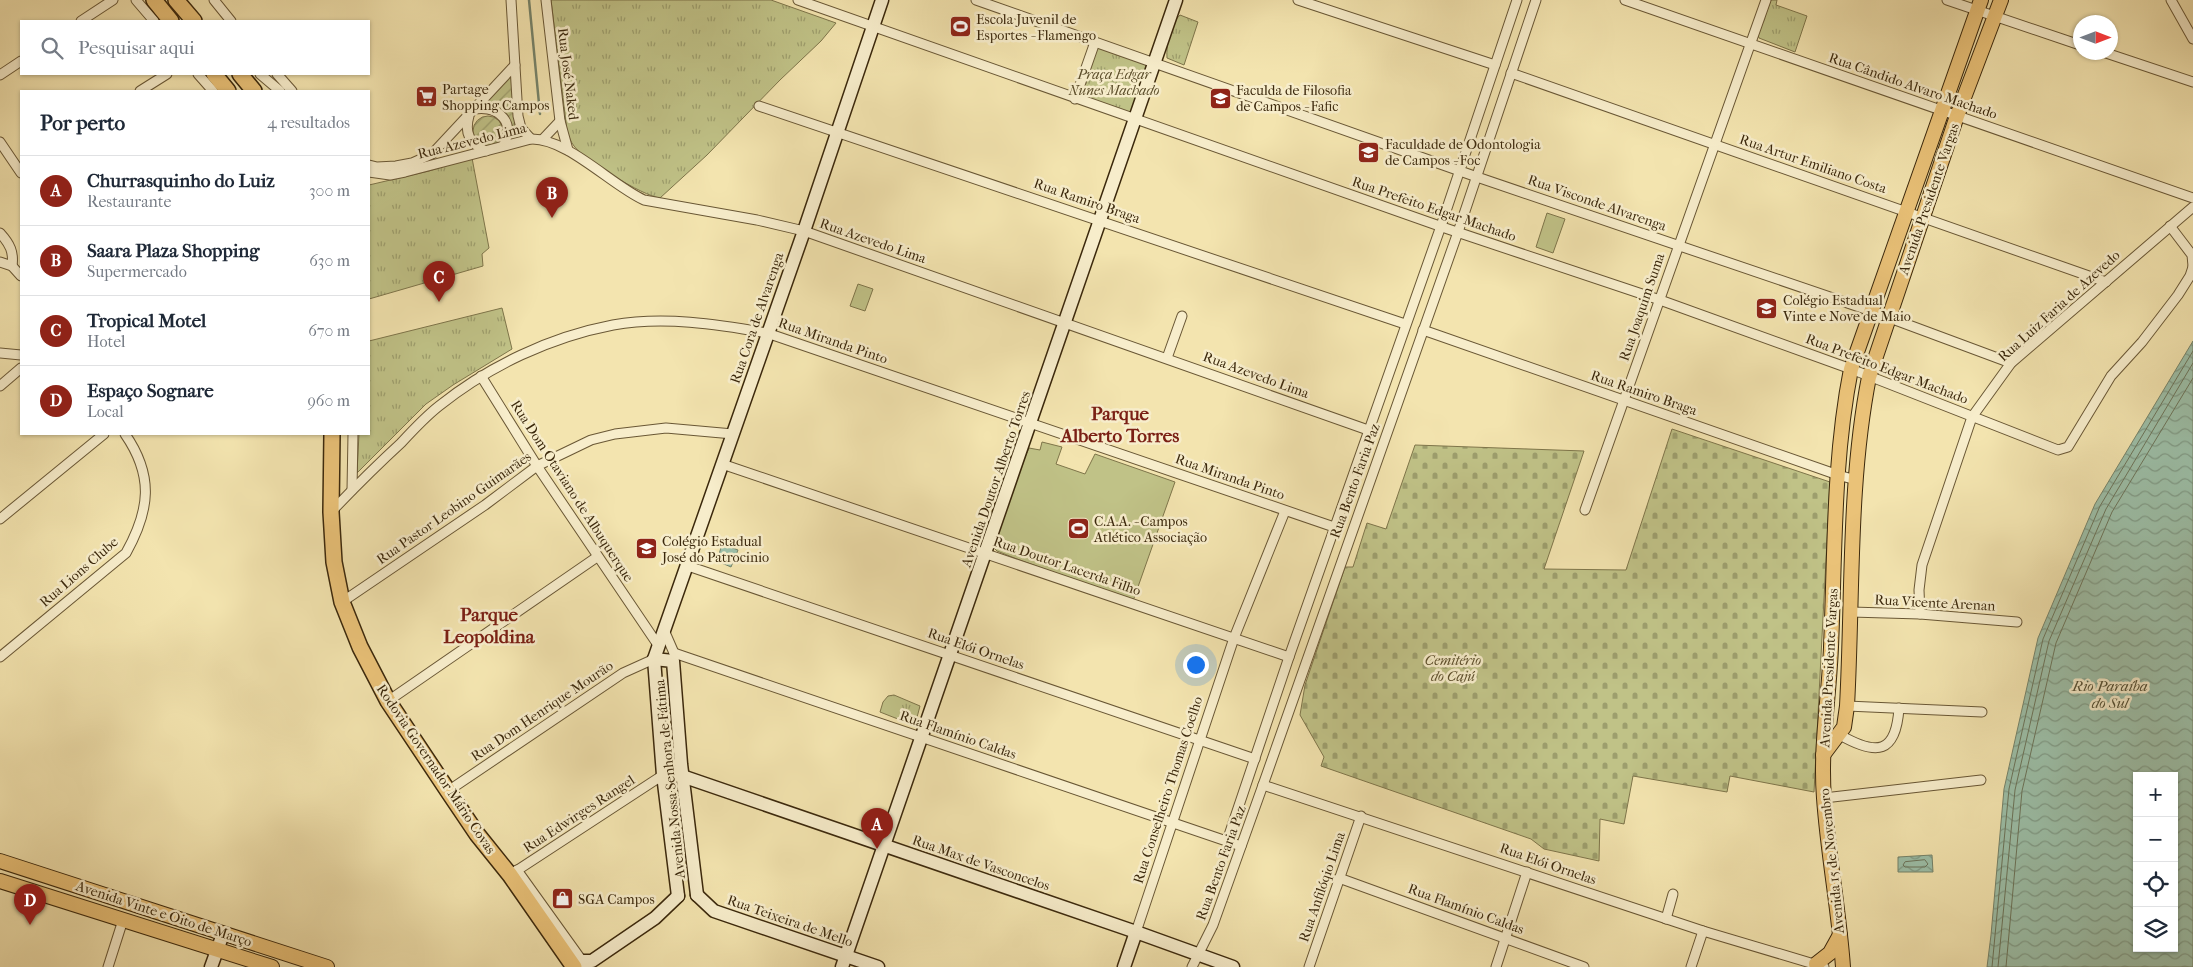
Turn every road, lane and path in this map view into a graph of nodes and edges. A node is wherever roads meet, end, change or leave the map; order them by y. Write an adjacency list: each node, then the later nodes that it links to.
1 (114, 0): 22 (street)
2 (136, 0): 23 (street)
3 (154, 0): 23 (highway)
4 (176, 0): 24 (highway)
5 (214, 0): 25 (street)
6 (511, 0): 34 (street)
7 (546, 0): 56 (street, Rua José Naked)
8 (798, 0): 26 (street, Rua Prefeito Edgar Machado)
9 (882, 0): 26 (main road, Rua Cora de Alvarenga)
10 (976, 0): 28 (street, Rua Visconde Alvarenga)
11 (1176, 0): 33 (main road, Avenida Doutor Alberto Torres)
12 (1298, 0): 35 (street)
13 (1517, 0): 35 (street, Rua Bento Faria Paz)
14 (1536, 0): 36 (street, Rua Bento Faria Paz)
15 (1625, 0): 30 (street, Rua Cândido Alvaro Machado)
16 (1766, 0): 30 (street, Rua Joaquim Suma)
17 (1947, 0): 20 (street)
18 (2001, 0): 21 (main road, Avenida Presidente Vargas)
19 (2171, 0): 27 (street)
20 (1979, 5): 21 (street); 53 (main road, Avenida Presidente Vargas)
21 (1994, 17): 29 (street); 55 (main road, Avenida Presidente Vargas)
22 (83, 20)
23 (167, 20)
24 (193, 20)
25 (230, 20)
26 (873, 26): 51 (street, Rua Prefeito Edgar Machado); 58 (main road, Rua Cora de Alvarenga)
27 (2193, 39)
28 (1095, 42): 33 (street, Rua Visconde Alvarenga); 51 (street)
29 (2073, 43)
30 (1750, 44): 53 (street, Rua Cândido Alvaro Machado); 62 (street, Rua Joaquim Suma)
31 (2118, 57): 44 (street)
32 (20, 62): 37 (street)
33 (1155, 62): 57 (main road, Avenida Doutor Alberto Torres); 68 (street, Rua Visconde Alvarenga)
34 (515, 65): 54 (street, Rua Azevedo Lima); 59 (street)
35 (1495, 66): 68 (street, Rua Bento Faria Paz)
36 (1511, 73): 62 (street, Rua Artur Emiliano Costa); 70 (street, Rua Bento Faria Paz)
37 (0, 75)
38 (165, 75): 45 (street)
39 (199, 75): 46 (street)
40 (215, 75): 47 (highway)
41 (241, 75): 48 (highway)
42 (261, 75): 49 (street)
43 (278, 75): 50 (street)
44 (2193, 82)
45 (142, 90)
46 (212, 90)
47 (227, 90)
48 (253, 90)
49 (279, 90)
50 (291, 90)
51 (1075, 99): 57 (street, Rua Prefeito Edgar Machado)
52 (759, 106): 58 (street, Rua Ramiro Braga)
53 (1942, 111): 55 (street, Rua Cândido Alvaro Machado); 73 (main road, Avenida Presidente Vargas)
54 (472, 112): 63 (street); 65 (street); 66 (street, Rua Azevedo Lima)
55 (1957, 116): 71 (street, Rua Cândido Alvaro Machado); 74 (main road, Avenida Presidente Vargas)
56 (560, 120): 60 (street); 64 (street, Rua José Naked)
57 (1136, 120): 75 (main road, Avenida Doutor Alberto Torres); 76 (street, Rua Prefeito Edgar Machado)
58 (837, 131): 75 (street, Rua Ramiro Braga); 78 (main road, Rua Cora de Alvarenga)
59 (532, 139): 60 (street, Rua Azevedo Lima); 63 (street, Rua Azevedo Lima)
60 (544, 139): 64 (street, Rua Azevedo Lima)
61 (0, 142): 67 (street)
62 (1714, 144): 73 (street, Rua Artur Emiliano Costa); 81 (street, Rua Joaquim Suma)
63 (503, 146): 65 (street, Rua Azevedo Lima)
64 (568, 150): 78 (street, Rua Azevedo Lima)
65 (486, 151): 69 (street, Rua Azevedo Lima)
66 (370, 165)
67 (20, 170)
68 (1460, 170): 70 (street, Rua Visconde Alvarenga); 76 (street, Rua Bento Faria Paz)
69 (370, 172)
70 (1477, 177): 79 (street, Rua Bento Faria Paz); 81 (street, Rua Visconde Alvarenga)
71 (2193, 198)
72 (2193, 207): 77 (street, Rua Luiz Faria de Azevedo)
73 (1907, 212): 74 (street, Rua Artur Emiliano Costa); 88 (main road, Avenida Presidente Vargas)
74 (1922, 217): 86 (street, Rua Artur Emiliano Costa); 90 (main road, Avenida Presidente Vargas)
75 (1100, 220): 91 (main road, Avenida Doutor Alberto Torres); 92 (street, Rua Ramiro Braga)
76 (1441, 226): 79 (street, Rua Prefeito Edgar Machado); 92 (street, Rua Bento Faria Paz)
77 (2170, 226): 84 (street); 86 (street, Rua Luiz Faria de Azevedo)
78 (804, 231): 91 (street, Rua Azevedo Lima); 94 (main road, Rua Cora de Alvarenga)
79 (1458, 232): 87 (street, Rua Prefeito Edgar Machado); 93 (street, Rua Bento Faria Paz)
80 (0, 233): 83 (street)
81 (1678, 246): 87 (street, Rua Joaquim Suma); 88 (street, Rua Visconde Alvarenga)
82 (0, 262): 83 (street)
83 (12, 266): 85 (street)
84 (2193, 267): 105 (street, Rua Prefeito Edgar Machado)
85 (20, 275)
86 (2106, 282): 98 (street, Rua Luiz Faria de Azevedo)
87 (1660, 300): 100 (street, Rua Prefeito Edgar Machado); 104 (street, Rua Joaquim Suma)
88 (1872, 311): 90 (street, Rua Visconde Alvarenga); 100 (main road, Avenida Presidente Vargas)
89 (1182, 316): 97 (street)
90 (1888, 317): 98 (street, Rua Visconde Alvarenga); 102 (main road, Avenida Presidente Vargas)
91 (1066, 323): 97 (street, Rua Azevedo Lima); 106 (main road, Avenida Doutor Alberto Torres)
92 (1405, 324): 107 (street, Rua Bento Faria Paz)
93 (1423, 330): 104 (street, Rua Ramiro Braga); 153 (street, Rua Bento Faria Paz)
94 (767, 333): 101 (street, Rua Miranda Pinto); 106 (street, Rua Miranda Pinto); 108 (main road, Rua Cora de Alvarenga)
95 (0, 353): 96 (street)
96 (20, 355)
97 (1167, 358): 107 (street, Rua Azevedo Lima)
98 (2011, 363): 105 (street, Rua Luiz Faria de Azevedo)
99 (20, 369): 103 (street)
100 (1851, 369): 102 (street, Rua Prefeito Edgar Machado); 115 (main road, Avenida Presidente Vargas)
101 (481, 376): 114 (street, Rua Dom Otaviano de Albuquerque); 117 (street, Rua Miranda Pinto)
102 (1869, 377): 105 (street, Rua Prefeito Edgar Machado); 116 (main road, Avenida Presidente Vargas)
103 (0, 386)
104 (1624, 400): 115 (street, Rua Ramiro Braga); 118 (street, Rua Joaquim Suma)
105 (1972, 417): 128 (street, Rua Luiz Faria de Azevedo)
106 (1031, 424): 119 (street, Rua Miranda Pinto); 123 (main road, Avenida Doutor Alberto Torres)
107 (1368, 430): 122 (street, Rua Bento Faria Paz)
108 (733, 434): 113 (main road, Rua Cora de Alvarenga); 114 (street, Rua Pastor Leobino Guimarães)
109 (103, 435): 121 (street)
110 (127, 435): 135 (street, Rua Lions Clube)
111 (332, 435): 120 (highway, Rodovia Governador Mário Covas)
112 (353, 435): 117 (street)
113 (722, 464): 123 (street, Rua Doutor Lacerda Filho); 125 (main road, Rua Cora de Alvarenga)
114 (537, 466): 124 (street, Rua Dom Otaviano de Albuquerque); 126 (street, Rua Pastor Leobino Guimarães)
115 (1838, 475): 116 (street, Rua Ramiro Braga); 133 (main road, Avenida Presidente Vargas)
116 (1856, 480): 127 (main road, Avenida Presidente Vargas)
117 (352, 490): 120 (street, Rua Miranda Pinto)
118 (1585, 510)
119 (1285, 511): 122 (street, Rua Miranda Pinto); 131 (street, Rua Conselheiro Thomas Coelho)
120 (331, 512): 126 (highway, Rodovia Governador Mário Covas)
121 (0, 519)
122 (1334, 527): 137 (street, Rua Bento Faria Paz)
123 (986, 553): 131 (street, Rua Doutor Lacerda Filho); 134 (main road, Avenida Doutor Alberto Torres)
124 (597, 557): 132 (street, Rua Dom Otaviano de Albuquerque); 141 (street)
125 (688, 566): 130 (main road, Rua Cora de Alvarenga); 134 (street, Rua Elói Ornelas)
126 (342, 602): 141 (highway, Rodovia Governador Mário Covas)
127 (1851, 612): 128 (street, Rua Vicente Arenan); 139 (main road, Avenida Presidente Vargas)
128 (1920, 614): 129 (street, Rua Vicente Arenan)
129 (2017, 622)
130 (664, 628): 132 (main road, Rua Cora de Alvarenga); 136 (street)
131 (1234, 638): 137 (street, Rua Doutor Lacerda Filho); 147 (street, Rua Conselheiro Thomas Coelho)
132 (658, 644): 138 (main road, Avenida Nossa Senhora de Fátima)
133 (1831, 651): 139 (main road); 140 (main road, Avenida Presidente Vargas)
134 (951, 655): 146 (main road, Avenida Doutor Alberto Torres); 147 (street, Rua Elói Ornelas)
135 (0, 657)
136 (674, 657): 138 (main road, Avenida Nossa Senhora de Fátima); 146 (street, Rua Flamínio Caldas); 151 (main road, Avenida Nossa Senhora de Fátima)
137 (1289, 657): 149 (street, Rua Bento Faria Paz)
138 (654, 659): 150 (main road, Avenida Nossa Senhora de Fátima); 154 (street, Rua Dom Henrique Mourão)
139 (1849, 679): 142 (main road, Avenida Presidente Vargas)
140 (1828, 698): 145 (main road); 148 (main road, Avenida Presidente Vargas)
141 (388, 701): 154 (highway, Rodovia Governador Mário Covas)
142 (1847, 706): 143 (street); 145 (main road, Avenida Presidente Vargas)
143 (1899, 708): 144 (street); 145 (street)
144 (1982, 712)
145 (1842, 731): 148 (main road, Avenida Presidente Vargas)
146 (922, 738): 157 (street, Rua Flamínio Caldas); 159 (main road, Avenida Doutor Alberto Torres)
147 (1200, 740): 149 (street, Rua Elói Ornelas); 157 (street, Rua Conselheiro Thomas Coelho)
148 (1823, 755): 155 (main road, Avenida 15 de Novembro)
149 (1255, 759): 158 (street, Rua Bento Faria Paz)
150 (663, 771): 151 (main road, Rua Max de Vasconcelos); 163 (street, Rua Edwirges Rangel); 168 (main road, Avenida Nossa Senhora de Fátima)
151 (682, 776): 159 (main road, Rua Max de Vasconcelos); 167 (main road, Avenida Nossa Senhora de Fátima)
152 (1981, 780): 155 (street)
153 (1263, 785): 156 (street, Rua Elói Ornelas); 160 (street, Rua Bento Faria Paz)
154 (448, 790): 163 (highway, Rodovia Governador Mário Covas)
155 (1824, 798): 174 (main road, Avenida 15 de Novembro)
156 (1361, 816): 162 (street, Rua Elói Ornelas); 164 (street, Rua Anfilóqio Lima)
157 (1174, 822): 158 (street, Rua Flamínio Caldas); 172 (street, Rua Conselheiro Thomas Coelho)
158 (1227, 841): 160 (street, Rua Flamínio Caldas)
159 (884, 846): 172 (main road, Rua Max de Vasconcelos); 178 (main road, Avenida Doutor Alberto Torres)
160 (1241, 846): 177 (street, Rua Bento Faria Paz)
161 (0, 861): 173 (main road, Avenida Vinte e Oito de Março)
162 (1527, 872): 169 (street, Rua Elói Ornelas); 175 (street)
163 (514, 873): 179 (highway, Rodovia Governador Mário Covas)
164 (1339, 878): 175 (street, Rua Flamínio Caldas); 189 (street, Rua Anfilóqio Lima)
165 (0, 881): 170 (main road, Avenida Vinte e Oito de Março)
166 (1674, 894): 169 (street)
167 (697, 895): 168 (main road, Avenida Nossa Senhora de Fátima); 178 (main road, Rua Teixeira de Mello)
168 (678, 896): 179 (main road)
169 (1666, 919): 171 (street, Rua Elói Ornelas)
170 (123, 920): 176 (main road, Avenida Vinte e Oito de Março); 181 (street)
171 (1703, 931): 180 (street, Rua Elói Ornelas); 192 (street)
172 (1136, 932): 177 (main road, Rua Max de Vasconcelos); 186 (main road, Rua Conselheiro Thomas Coelho)
173 (223, 934): 176 (main road); 184 (main road, Avenida Vinte e Oito de Março)
174 (1840, 935): 180 (main road); 193 (main road, Avenida 15 de Novembro)
175 (1506, 938): 190 (street); 191 (street, Rua Flamínio Caldas)
176 (217, 950): 182 (main road); 183 (main road, Avenida Vinte e Oito de Março)
177 (1200, 954): 187 (street, Rua Bento Faria Paz); 188 (main road, Rua Max de Vasconcelos)
178 (844, 962): 185 (main road, Rua Teixeira de Mello)
179 (582, 963)
180 (1820, 965)
181 (108, 967)
182 (211, 967)
183 (272, 967)
184 (327, 967)
185 (878, 967)
186 (1124, 967)
187 (1192, 967)
188 (1233, 967)
189 (1309, 967)
190 (1496, 967)
191 (1584, 967)
192 (1692, 967)
193 (1842, 967)

